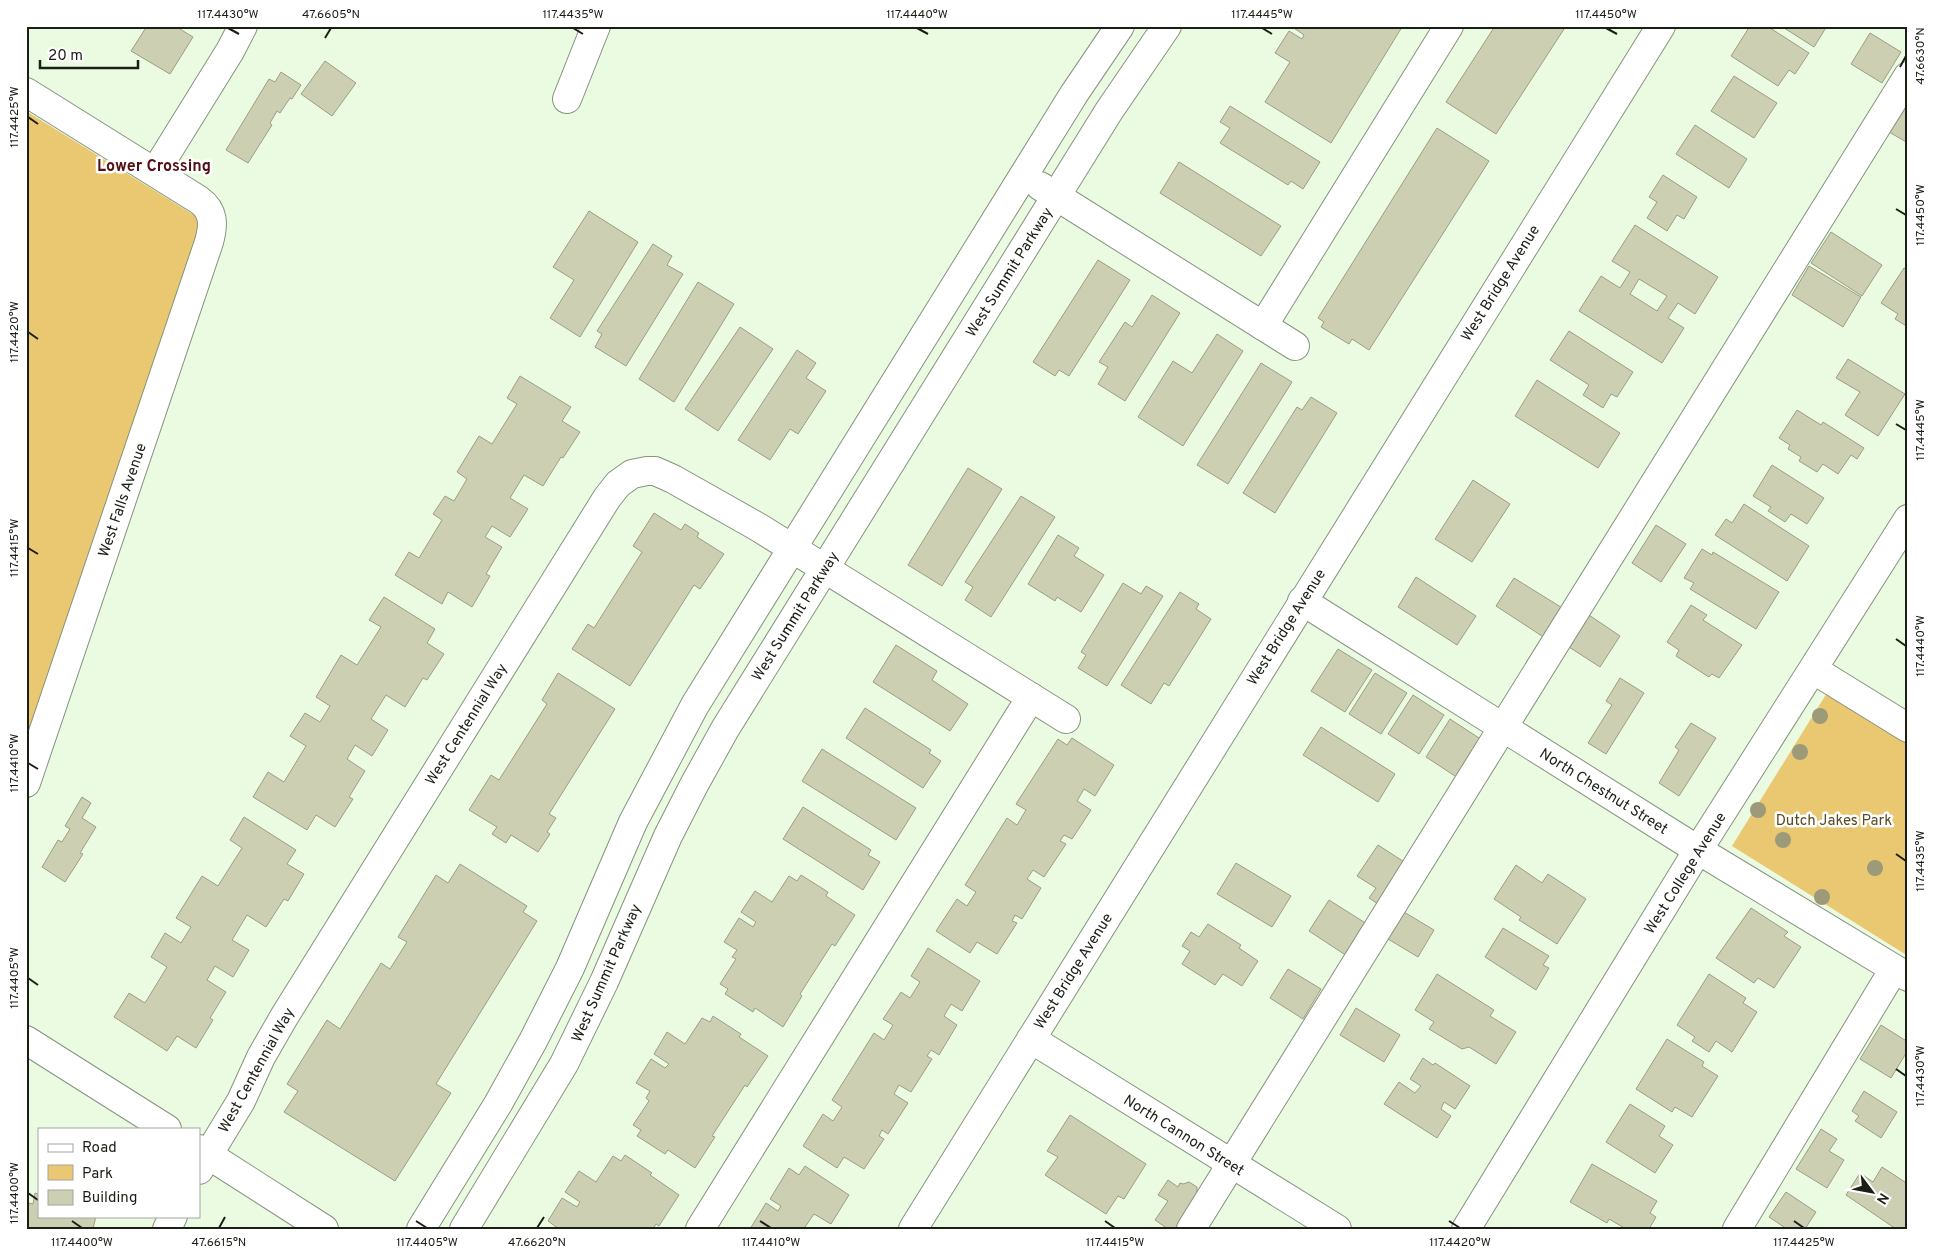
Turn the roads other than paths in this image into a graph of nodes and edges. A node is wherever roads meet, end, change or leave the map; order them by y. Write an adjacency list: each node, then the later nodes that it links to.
1 (243, 26): 10 (street)
2 (596, 26): 9 (street)
3 (1120, 26): 11 (street)
4 (1168, 26): 12 (street, West Summit Parkway)
5 (1449, 26): 13 (street)
6 (1661, 26): 18 (street, West Bridge Avenue)
7 (1908, 76): 22 (street)
8 (26, 92): 10 (street)
9 (567, 99)
10 (154, 172): 24 (street, West Falls Avenue)
11 (1024, 176): 12 (street); 16 (street)
12 (1056, 196): 13 (street); 17 (street, West Summit Parkway)
13 (1263, 326): 14 (street)
14 (1295, 346)
15 (1908, 519): 19 (street, West College Avenue)
16 (791, 548): 17 (street, West Centennial Way); 30 (street, West Centennial Way); 33 (street)
17 (825, 569): 20 (street, West Centennial Way); 34 (street, West Summit Parkway)
18 (1302, 602): 22 (street, North Chestnut Street); 28 (street, West Bridge Avenue)
19 (1814, 670): 23 (street); 25 (street, West College Avenue)
20 (1031, 697): 21 (street, West Centennial Way); 35 (street)
21 (1066, 719)
22 (1503, 728): 25 (street, North Chestnut Street); 31 (street)
23 (1908, 728)
24 (26, 783)
25 (1698, 850): 26 (street, North Chestnut Street); 39 (street, West College Avenue)
26 (1901, 973): 40 (street)
27 (26, 1040): 29 (street)
28 (1031, 1040): 31 (street, North Cannon Street); 36 (street, West Bridge Avenue)
29 (165, 1128)
30 (202, 1158): 32 (street)
31 (1231, 1164): 37 (street); 38 (street, North Cannon Street)
32 (324, 1229)
33 (420, 1229)
34 (464, 1229)
35 (700, 1229)
36 (913, 1229)
37 (1191, 1229)
38 (1337, 1229)
39 (1466, 1229)
40 (1736, 1229)

